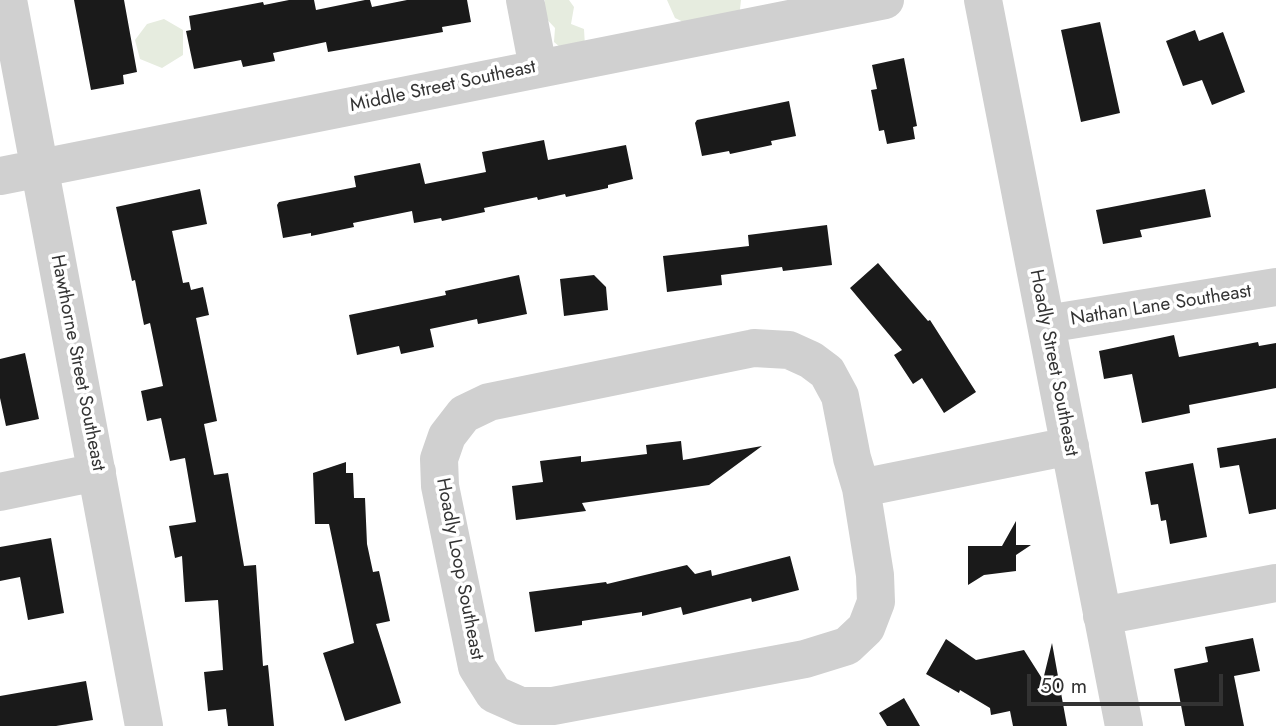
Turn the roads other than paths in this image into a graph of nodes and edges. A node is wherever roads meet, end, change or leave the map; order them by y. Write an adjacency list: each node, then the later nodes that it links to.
1 (8, 0): 6 (street, Hawthorne Street Southeast)
2 (525, 0): 5 (street)
3 (885, 0): 5 (street, Middle Street Southeast)
4 (983, 0): 9 (street, Hoadly Street Southeast)
5 (538, 68): 6 (street, Middle Street Southeast)
6 (41, 168): 7 (street, Middle Street Southeast); 11 (street, Hawthorne Street Southeast)
7 (0, 176)
8 (1276, 287): 9 (street, Nathan Lane Southeast)
9 (1046, 324): 10 (street, Hoadly Street Southeast)
10 (1070, 446): 12 (street); 15 (street, Hoadly Street Southeast)
11 (97, 472): 13 (street); 16 (street, Hawthorne Street Southeast)
12 (861, 488): 12 (street, Hoadly Loop Southeast)
13 (0, 492)
14 (1276, 583): 15 (street)
15 (1102, 616): 17 (street, Hoadly Street Southeast)
16 (144, 726)
17 (1124, 726)

